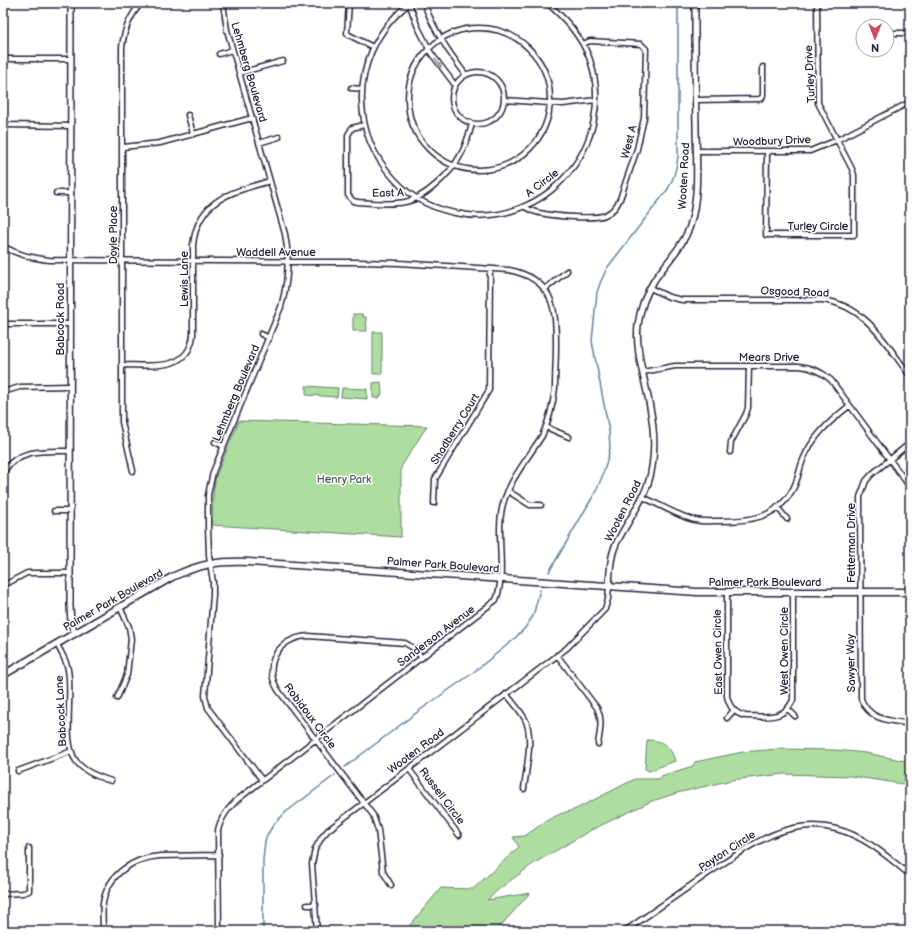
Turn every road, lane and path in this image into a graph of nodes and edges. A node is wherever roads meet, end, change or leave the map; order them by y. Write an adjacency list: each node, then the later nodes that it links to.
1 (71, 3): 19 (street, Babcock Road)
2 (141, 3): 42 (street, Doyle Place)
3 (223, 3): 16 (street, Lehmberg Boulevard)
4 (348, 3): 14 (street)
5 (409, 3): 14 (street, A Circle); 15 (street)
6 (424, 3): 12 (street)
7 (547, 3): 13 (street, A Circle)
8 (695, 3): 29 (street, Wooten Road)
9 (817, 3): 40 (street, Turley Drive)
10 (895, 33): 11 (street)
11 (910, 34)
12 (440, 38): 15 (street); 23 (street); 31 (street)
13 (583, 44): 28 (street, A Circle); 50 (street, West A)
14 (373, 47): 26 (street, A Circle)
15 (428, 48): 24 (street, one-way to 24); 45 (street)
16 (232, 50): 17 (street); 22 (street, Lehmberg Boulevard)
17 (219, 54)
18 (3, 59): 19 (street)
19 (71, 59): 37 (street, Babcock Road)
20 (283, 61): 22 (street)
21 (763, 67): 29 (street)
22 (240, 73): 33 (street, Lehmberg Boulevard)
23 (466, 75): 24 (street); 27 (street)
24 (455, 85): 35 (street)
25 (352, 88): 26 (street)
26 (362, 89): 34 (street, A Circle)
27 (505, 100): 31 (street); 35 (street)
28 (596, 100): 31 (street); 50 (street, A Circle)
29 (695, 100): 43 (street, Wooten Road)
30 (910, 102): 40 (street, Woodbury Drive)
31 (550, 104): 45 (street)
32 (188, 115): 38 (street)
33 (252, 118): 38 (street); 41 (street, Lehmberg Boulevard)
34 (364, 124): 49 (street, A Circle); 49 (street, East A)
35 (472, 124): 45 (street, East A)
36 (3, 125): 37 (street)
37 (71, 126): 48 (street, Babcock Road)
38 (193, 134): 42 (street)
39 (280, 137): 41 (street)
40 (837, 140): 44 (street, Woodbury Drive); 44 (street, Turley Circle)
41 (259, 143): 46 (street, Lehmberg Boulevard)
42 (122, 148): 53 (street, Doyle Place)
43 (696, 151): 44 (street, Woodbury Drive); 58 (street, Wooten Road)
44 (766, 152)
45 (454, 166): 49 (street, East A)
46 (270, 181): 54 (street, Lewis Lane); 55 (street, Lehmberg Boulevard)
47 (56, 193): 48 (street)
48 (71, 193): 52 (street, Babcock Road)
49 (417, 198): 50 (street, A Circle)
50 (525, 207)
51 (3, 246): 52 (street, Waddell Avenue)
52 (70, 260): 53 (street, Waddell Avenue); 61 (street, Babcock Road)
53 (122, 261): 54 (street, Waddell Avenue); 64 (street, Doyle Place)
54 (193, 261): 55 (street, Waddell Avenue); 64 (street, Lewis Lane)
55 (288, 261): 56 (street, Waddell Avenue); 63 (street, Lehmberg Boulevard)
56 (490, 269): 59 (street, Waddell Avenue); 84 (street, Shadberry Court)
57 (567, 271): 59 (street)
58 (650, 288): 66 (street, Wooten Road); 67 (street, Osgood Road)
59 (544, 290): 71 (street, Sanderson Avenue)
60 (8, 324): 61 (street)
61 (70, 324): 68 (street, Babcock Road)
62 (261, 334): 63 (street)
63 (269, 338): 75 (street, Lehmberg Boulevard)
64 (122, 365): 79 (street, Doyle Place)
65 (749, 366): 66 (street, Mears Drive); 70 (street, Mears Drive); 77 (street)
66 (643, 372): 83 (street, Wooten Road)
67 (910, 376)
68 (70, 386): 69 (street); 76 (street, Babcock Road)
69 (3, 392)
70 (849, 406): 78 (street, Mears Drive); 86 (street)
71 (546, 427): 72 (street); 82 (street, Sanderson Avenue)
72 (569, 436)
73 (215, 442): 75 (street)
74 (910, 443): 78 (street, Fetterman Drive)
75 (223, 446): 90 (street, Lehmberg Boulevard)
76 (70, 450): 80 (street); 88 (street, Babcock Road)
77 (730, 452)
78 (889, 459): 81 (street, Mears Drive); 97 (street, Fetterman Drive)
79 (133, 471)
80 (3, 473)
81 (910, 487)
82 (508, 491): 85 (street); 92 (street, Sanderson Avenue)
83 (643, 497): 86 (street); 94 (street, Wooten Road)
84 (434, 503)
85 (541, 505)
86 (777, 507): 89 (street)
87 (54, 511): 88 (street)
88 (70, 511): 91 (street, Babcock Road)
89 (787, 518)
90 (211, 564): 92 (main road, Palmer Park Boulevard); 99 (main road, Palmer Park Boulevard); 117 (street, Lehmberg Boulevard)
91 (70, 573): 93 (street); 100 (street, Babcock Road)
92 (500, 579): 94 (main road, Palmer Park Boulevard); 103 (street, Sanderson Avenue)
93 (8, 583)
94 (609, 586): 95 (main road, Palmer Park Boulevard); 102 (street, Wooten Road)
95 (727, 592): 96 (main road, Palmer Park Boulevard); 108 (street, East Owen Circle)
96 (794, 592): 97 (main road, Palmer Park Boulevard); 107 (street, West Owen Circle)
97 (860, 592): 98 (main road, Palmer Park Boulevard); 111 (street, Sawyer Way)
98 (910, 592)
99 (120, 607): 100 (main road, Palmer Park Boulevard); 106 (street)
100 (74, 634): 101 (main road, Palmer Park Boulevard)
101 (57, 644): 104 (main road, Palmer Park Boulevard); 114 (street, Babcock Lane)
102 (557, 655): 105 (street, Wooten Road); 113 (street)
103 (422, 658): 112 (street, Sanderson Avenue); 112 (street, Robidoux Circle)
104 (3, 676)
105 (506, 694): 115 (street, Wooten Road); 119 (street)
106 (117, 698)
107 (788, 709): 108 (street, West Owen Circle); 109 (street, West Owen Circle)
108 (734, 710): 110 (street)
109 (795, 716)
110 (727, 718)
111 (910, 724)
112 (315, 739): 117 (street, Sanderson Avenue); 120 (street, Robidoux Circle)
113 (598, 744)
114 (72, 751): 116 (street); 118 (street, Babcock Lane)
115 (409, 769): 120 (street, Wooten Road); 121 (street, Russell Circle)
116 (18, 771)
117 (262, 780): 123 (street, Sanderson Avenue)
118 (111, 781)
119 (524, 789)
120 (364, 803): 125 (street, Robidoux Circle); 128 (street, Wooten Road)
121 (459, 835)
122 (29, 848): 126 (street)
123 (219, 856): 129 (street); 130 (street, Sanderson Avenue)
124 (910, 876): 132 (street, Payton Circle)
125 (391, 885)
126 (3, 894)
127 (307, 905): 128 (street)
128 (316, 905): 131 (street, Wooten Road)
129 (102, 931)
130 (219, 931)
131 (317, 931)
132 (625, 931)

